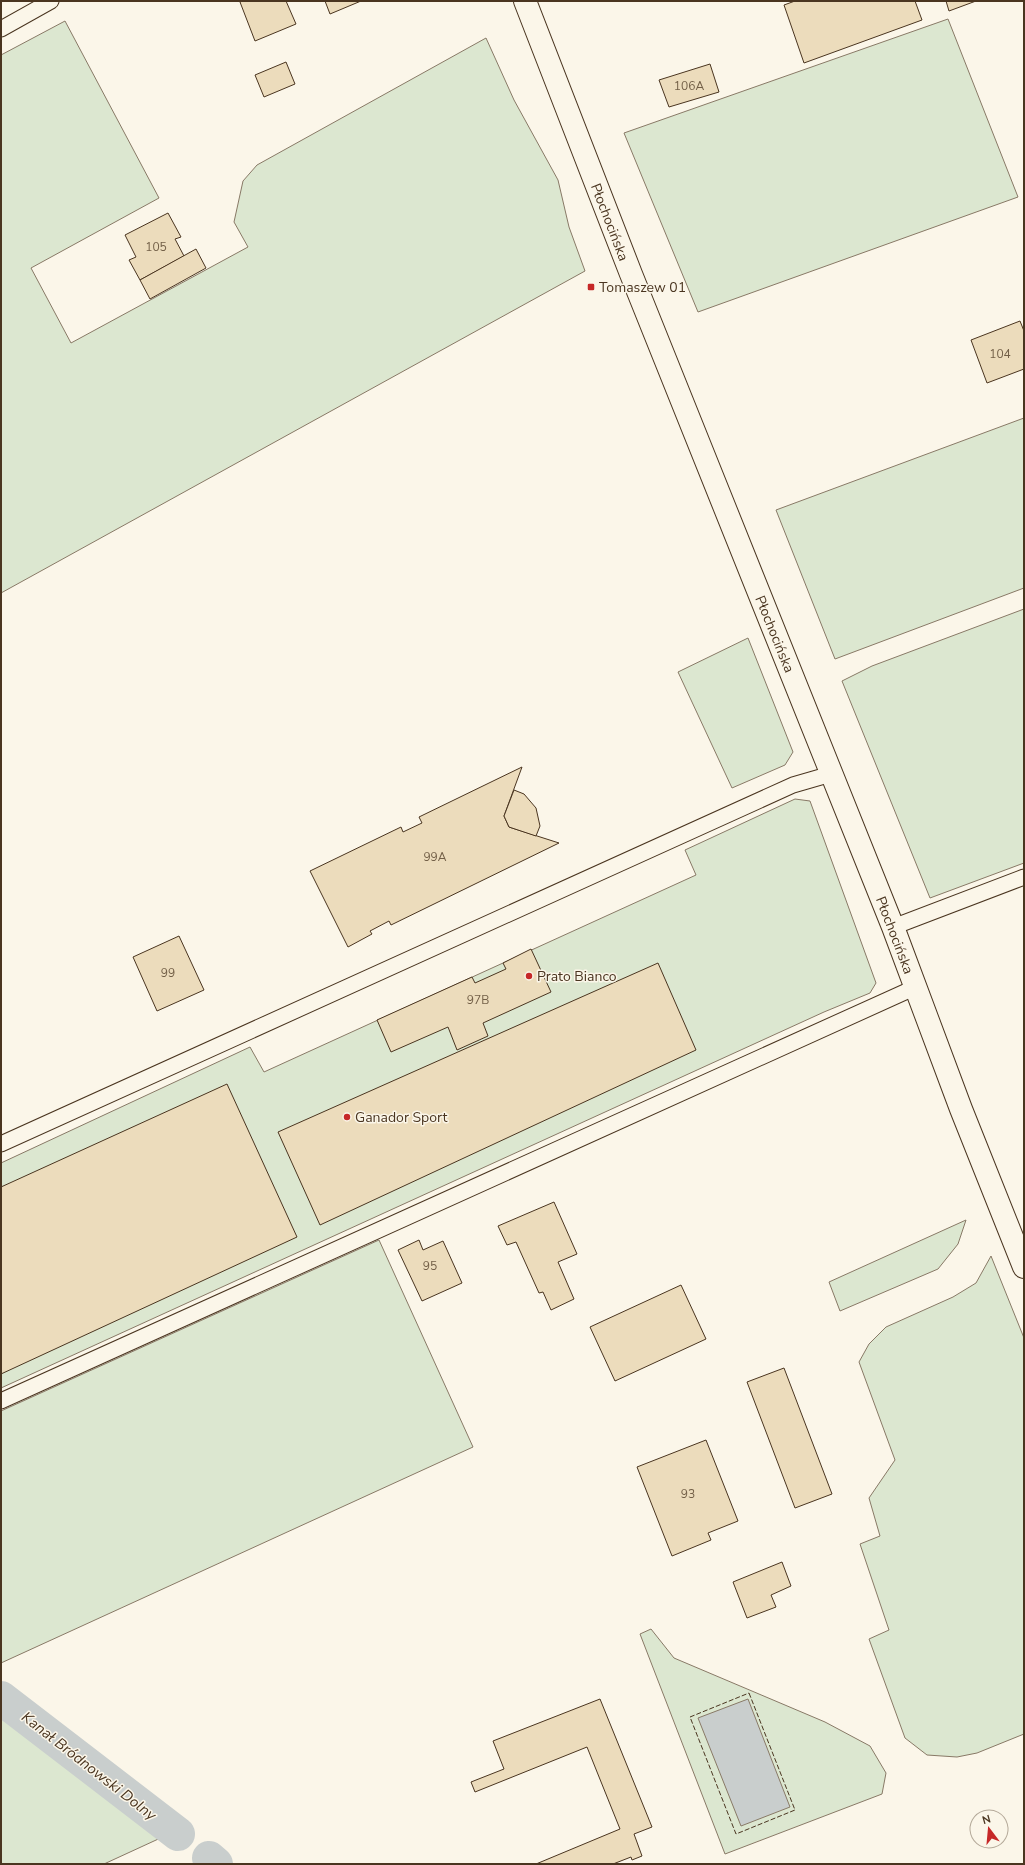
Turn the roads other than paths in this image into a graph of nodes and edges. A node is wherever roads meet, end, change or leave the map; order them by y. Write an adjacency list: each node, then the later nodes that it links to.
1 (51, 1): 3 (lane)
2 (525, 1): 4 (main road, Płochocińska)
3 (1, 28)
4 (831, 774): 6 (main road, Płochocińska); 8 (lane)
5 (1024, 877): 6 (lane)
6 (893, 926): 7 (main road, Płochocińska)
7 (916, 987): 9 (main road, Płochocińska); 10 (lane)
8 (1, 1144)
9 (1024, 1267)
10 (1, 1401)

